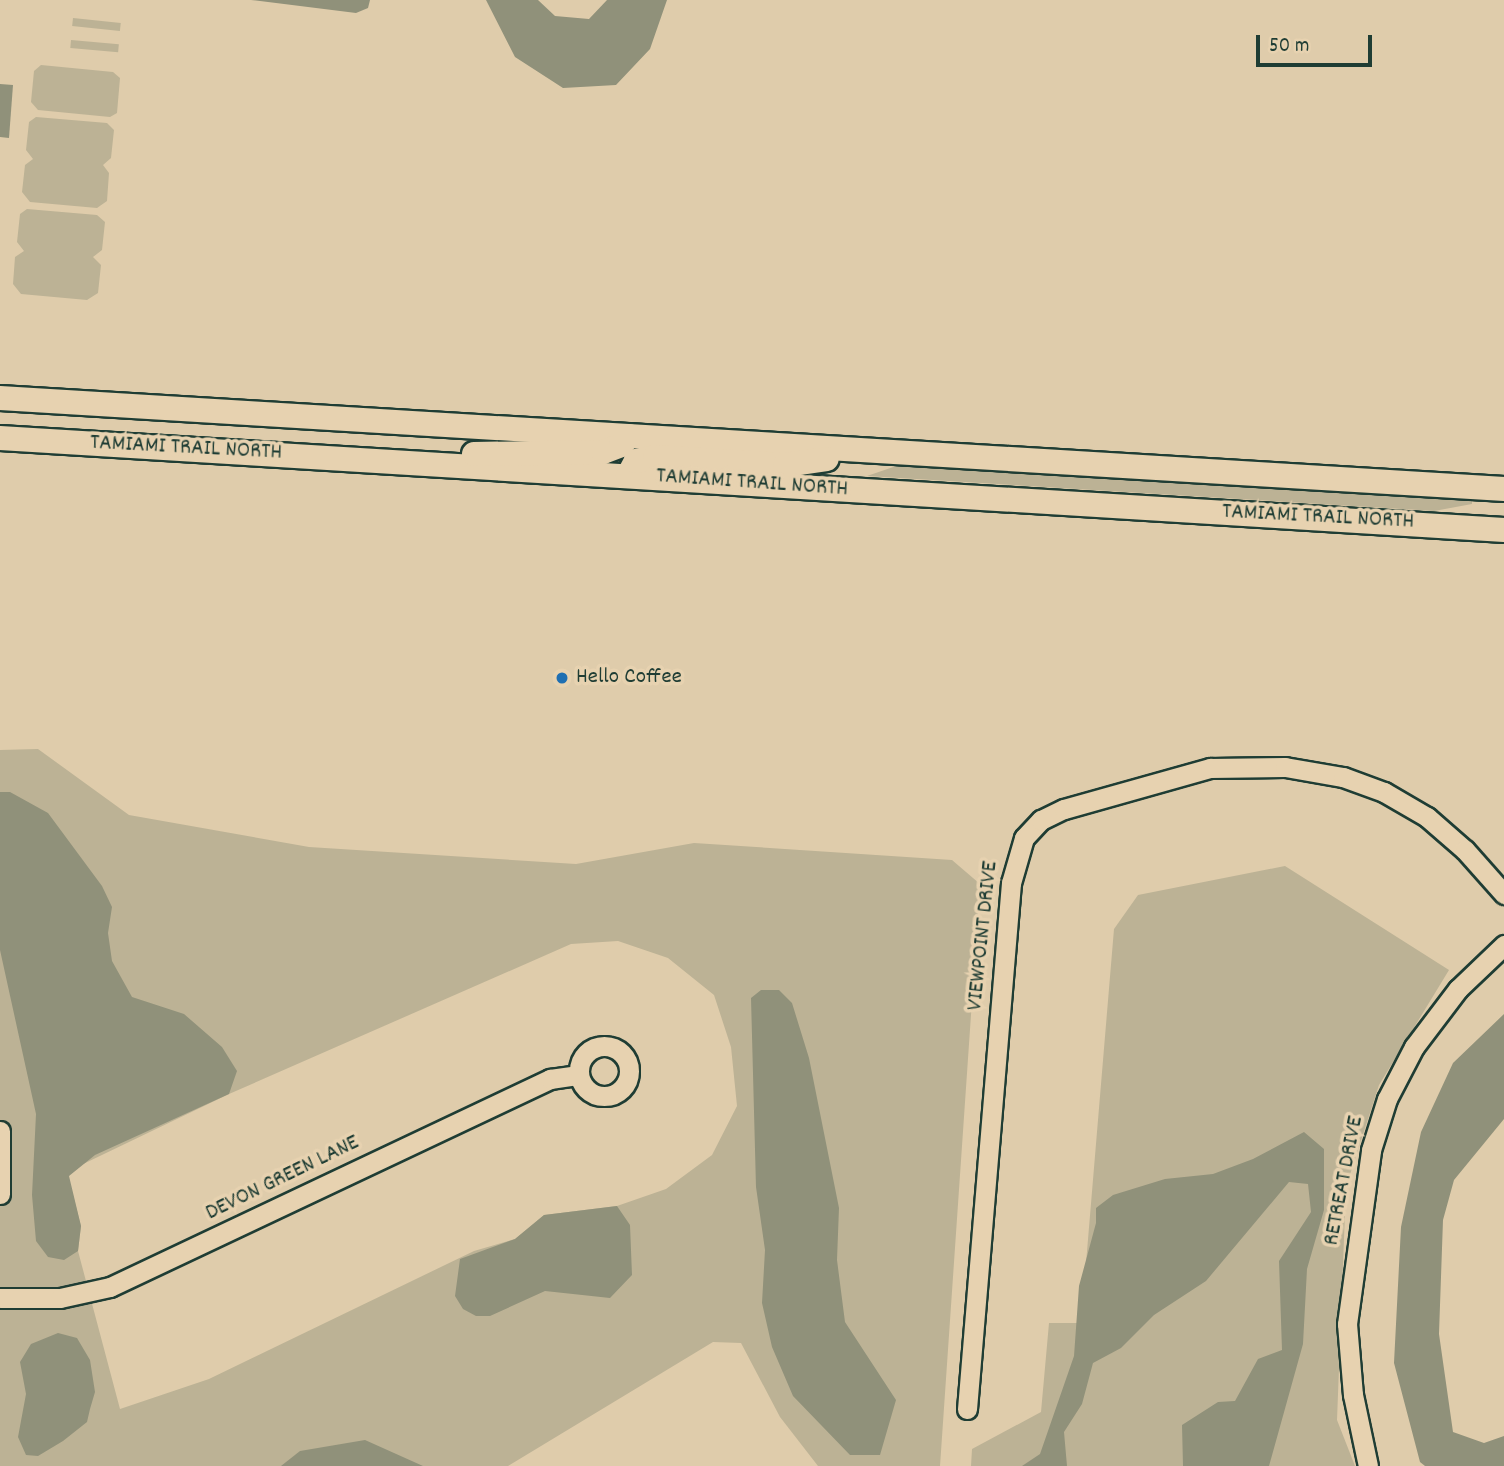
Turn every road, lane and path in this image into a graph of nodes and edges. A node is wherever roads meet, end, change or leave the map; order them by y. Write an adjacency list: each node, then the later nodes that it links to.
1 (0, 398): 2 (main road, TAMIAMI TRAIL NORTH)
2 (124, 406): 3 (main road); 4 (main road, TAMIAMI TRAIL NORTH)
3 (0, 415)
4 (629, 436): 6 (main road, TAMIAMI TRAIL NORTH); 7 (main road)
5 (0, 438): 7 (main road, TAMIAMI TRAIL NORTH)
6 (876, 452): 8 (main road); 9 (main road, TAMIAMI TRAIL NORTH)
7 (386, 461): 8 (main road, TAMIAMI TRAIL NORTH)
8 (628, 476): 10 (main road, TAMIAMI TRAIL NORTH)
9 (1504, 489)
10 (1504, 530)
11 (1504, 894): 17 (street, VIEWPOINT DRIVE)
12 (1504, 945): 18 (street, RETREAT DRIVE)
13 (579, 1075): 16 (street, DEVON GREEN LANE)
14 (0, 1131): 15 (street)
15 (0, 1194)
16 (0, 1298)
17 (967, 1409)
18 (1366, 1465)

